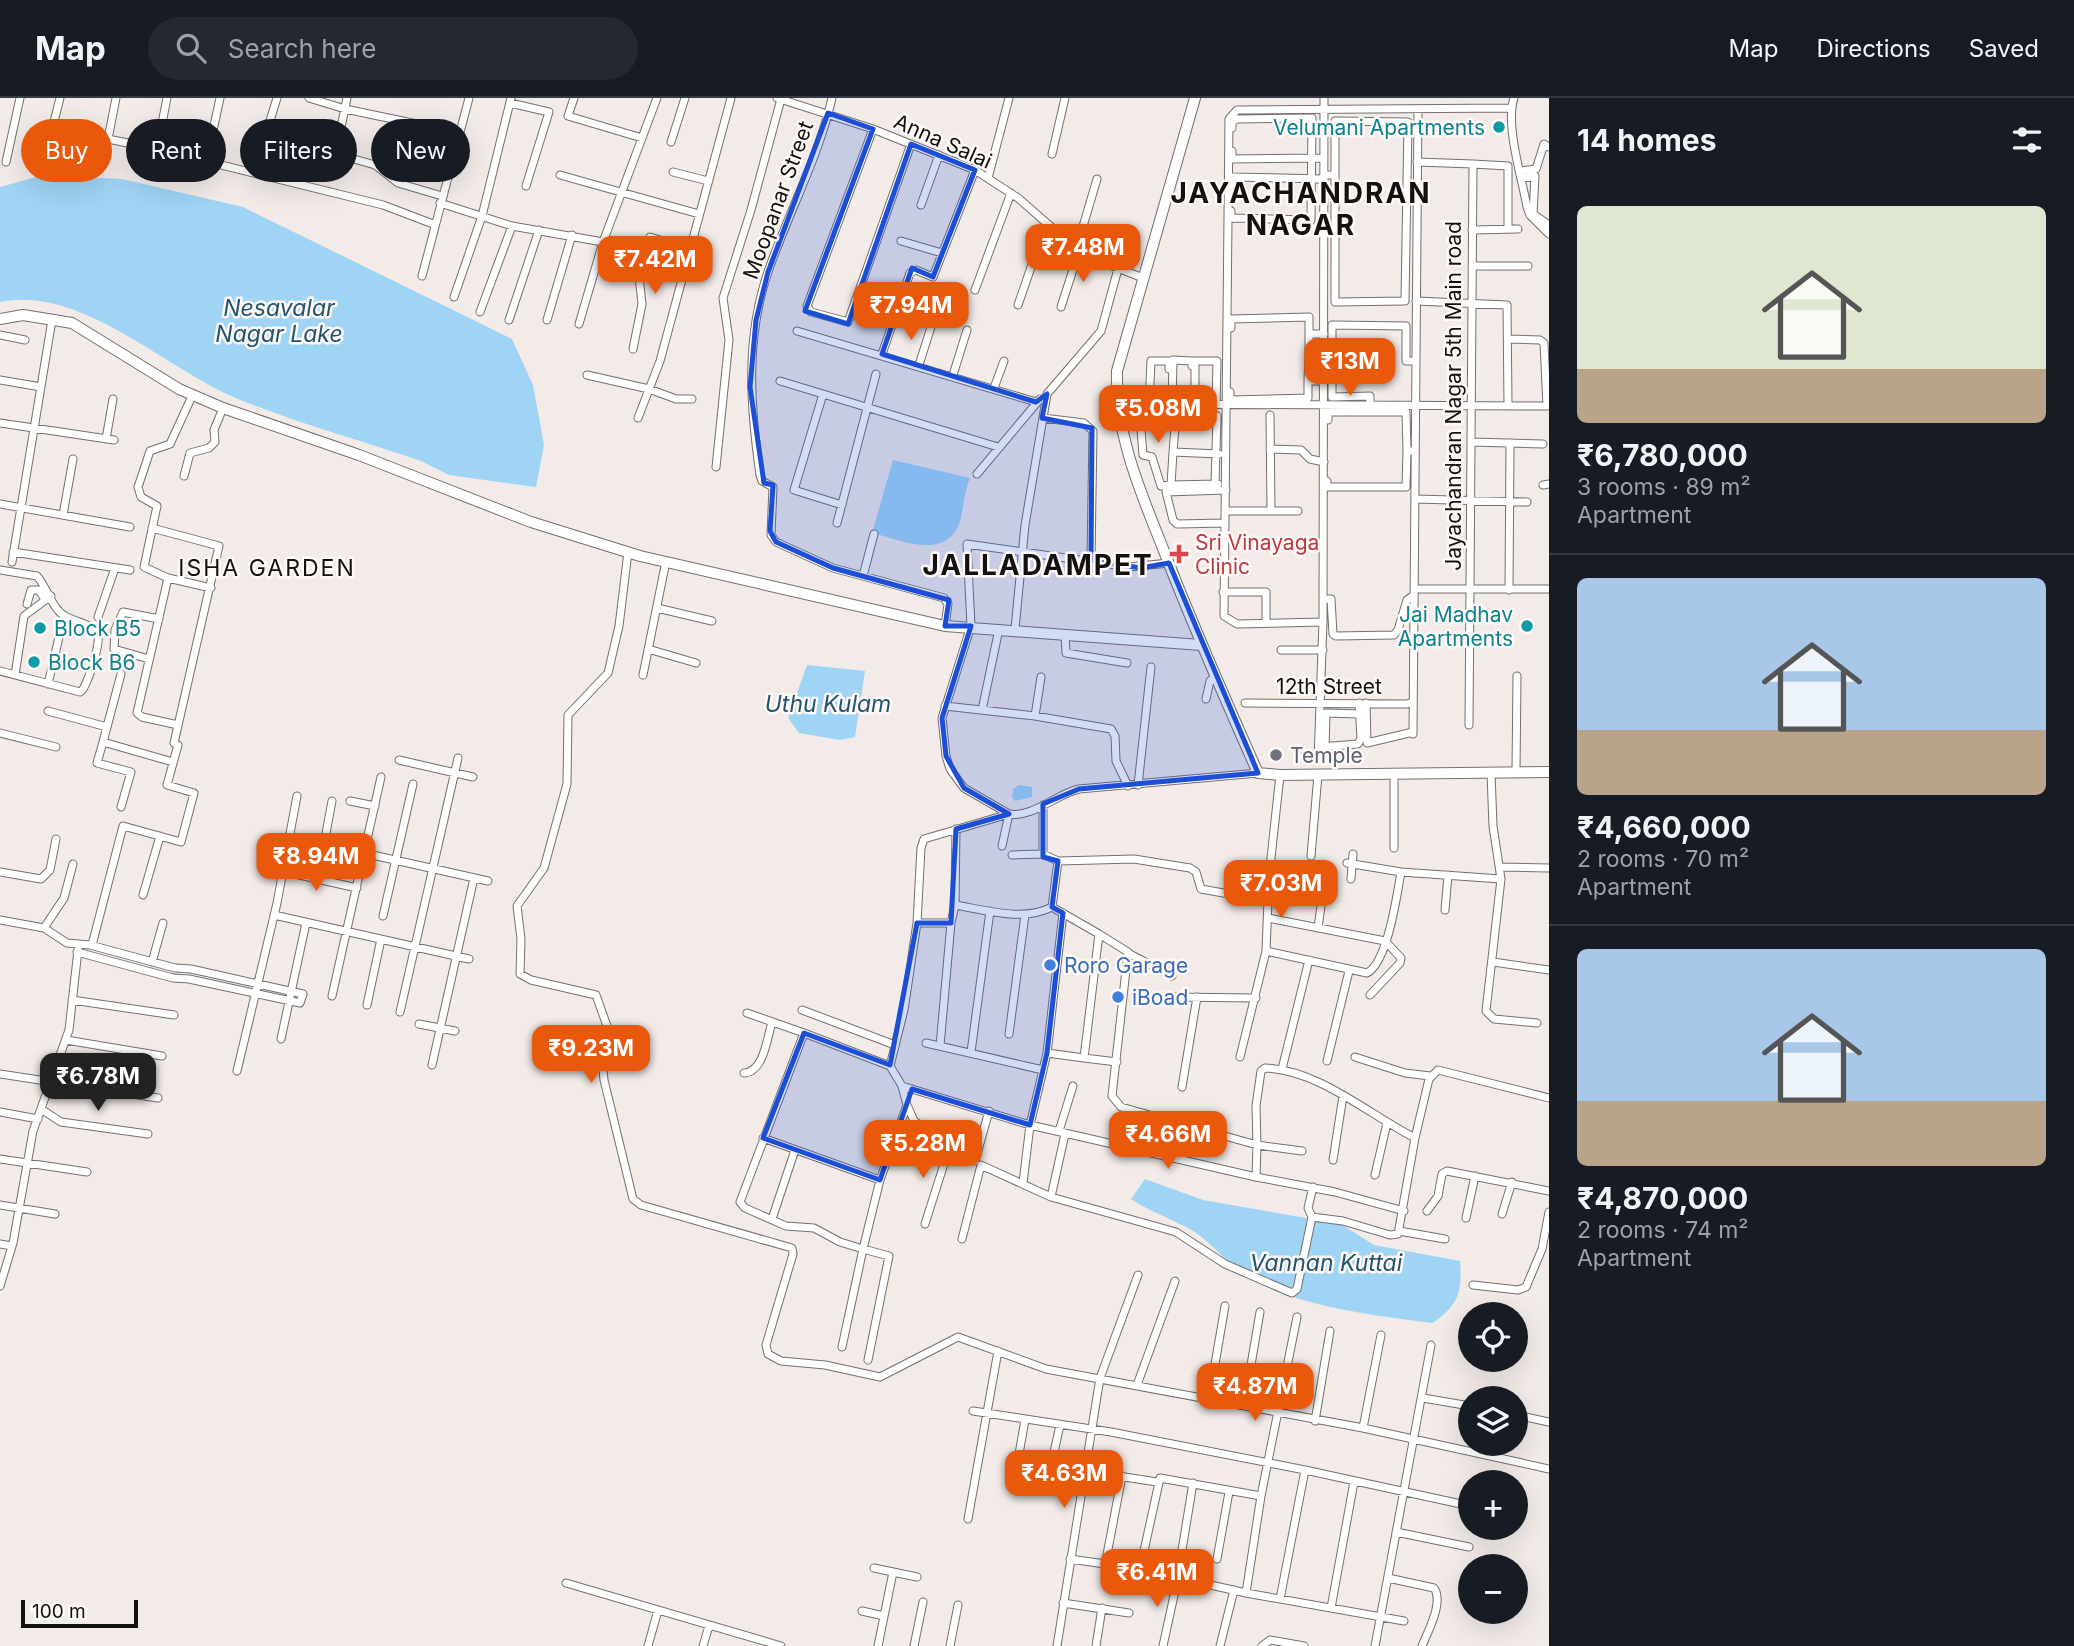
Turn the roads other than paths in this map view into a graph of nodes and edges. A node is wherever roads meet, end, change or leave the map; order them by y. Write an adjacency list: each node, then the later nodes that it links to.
1 (20, 98): 47 (street)
2 (60, 98): 28 (street)
3 (116, 98): 29 (street)
4 (167, 98): 30 (street)
5 (220, 98): 31 (street)
6 (277, 98): 32 (street)
7 (309, 98): 24 (street)
8 (347, 98): 24 (street)
9 (469, 98): 35 (street)
10 (573, 98): 37 (street)
11 (657, 98): 37 (street)
12 (685, 98): 38 (street)
13 (731, 98): 61 (street)
14 (832, 98): 27 (street)
15 (1009, 98): 58 (street)
16 (1065, 98): 41 (street)
17 (1195, 98): 92 (street)
18 (1325, 98): 25 (street)
19 (1514, 98): 23 (street)
20 (779, 99): 22 (street, Anna Salai); 166 (street)
21 (510, 101): 64 (street); 70 (street)
22 (795, 101): 27 (street, Anna Salai)
23 (1510, 108): 26 (street); 55 (street)
24 (345, 109): 33 (street); 34 (street)
25 (1324, 109): 26 (street); 44 (street); 143 (street)
26 (1418, 109): 48 (street)
27 (828, 113): 36 (street, Anna Salai); 198 (street, Moopanar Street)
28 (54, 119)
29 (112, 119)
30 (163, 119)
31 (215, 119)
32 (271, 119)
33 (343, 119)
34 (391, 119)
35 (464, 119)
36 (873, 129): 39 (street, Anna Salai); 39 (street)
37 (642, 138): 66 (street)
38 (671, 142)
39 (911, 144): 42 (street, Anna Salai)
40 (1549, 147): 52 (street)
41 (1052, 154)
42 (939, 155): 50 (street, Anna Salai); 68 (street)
43 (1311, 158): 44 (street); 46 (street); 46 (street); 59 (street)
44 (1324, 158): 57 (street)
45 (357, 159): 67 (street)
46 (1242, 159): 56 (street)
47 (6, 162)
48 (1417, 162): 49 (street); 95 (street)
49 (1472, 164): 75 (street); 78 (street, Jayachandran Nagar 5th Main road)
50 (975, 170): 58 (street, Anna Salai); 87 (street)
51 (673, 172): 61 (street)
52 (1536, 172): 55 (street); 73 (street)
53 (560, 174): 66 (street)
54 (1335, 175): 57 (street); 84 (street); 84 (street)
55 (1521, 175): 79 (street)
56 (1242, 177): 59 (street); 59 (street)
57 (1324, 177): 59 (street); 86 (street)
58 (988, 178): 65 (street, Anna Salai)
59 (1311, 178)
60 (1097, 179): 85 (street)
61 (708, 181): 69 (street)
62 (290, 182): 71 (street)
63 (446, 182): 67 (street)
64 (526, 186)
65 (1011, 193): 72 (street, Anna Salai); 93 (street)
66 (621, 194): 69 (street); 82 (street)
67 (441, 199): 70 (street); 71 (street)
68 (921, 205)
69 (699, 214): 83 (street)
70 (482, 216): 74 (street); 94 (street)
71 (433, 224): 91 (street)
72 (1046, 224): 85 (street, Anna Salai); 97 (street)
73 (1549, 225)
74 (512, 226): 77 (street); 99 (street)
75 (1508, 229): 76 (street); 78 (street)
76 (1518, 229)
77 (539, 230): 80 (street); 102 (street)
78 (1472, 230): 88 (street, Jayachandran Nagar 5th Main road)
79 (1549, 234)
80 (572, 236): 82 (street); 103 (street)
81 (901, 241): 87 (street)
82 (603, 242): 104 (street)
83 (690, 248): 113 (street); 129 (street)
84 (1335, 250): 86 (street)
85 (1077, 251): 90 (street, Anna Salai); 98 (street)
86 (1324, 251): 109 (street)
87 (942, 253): 114 (street)
88 (1472, 266): 89 (street); 96 (street, Jayachandran Nagar 5th Main road)
89 (1528, 266)
90 (1118, 270): 92 (street, Anna Salai); 132 (street)
91 (422, 276)
92 (1143, 278): 194 (street)
93 (975, 290)
94 (454, 297)
95 (1416, 301): 96 (street); 118 (street)
96 (1472, 301): 111 (street); 140 (street, Jayachandran Nagar 5th Main road)
97 (1018, 305)
98 (1061, 307)
99 (480, 312)
100 (0, 318): 101 (street)
101 (52, 320): 127 (street); 130 (street)
102 (509, 320)
103 (547, 320)
104 (579, 324)
105 (931, 327): 119 (street)
106 (967, 330): 122 (street)
107 (797, 331): 114 (street)
108 (1309, 334): 109 (street); 115 (street); 125 (street)
109 (1324, 334): 116 (street)
110 (0, 335): 112 (street)
111 (1509, 339): 141 (street); 141 (street)
112 (25, 340)
113 (633, 349)
114 (882, 354): 119 (street)
115 (1308, 356): 116 (street); 125 (street)
116 (1324, 357): 126 (street)
117 (1004, 361): 128 (street)
118 (1416, 361): 139 (street); 145 (street)
119 (919, 365): 122 (street)
120 (876, 374): 146 (street)
121 (587, 375): 129 (street)
122 (953, 375): 128 (street)
123 (0, 380): 127 (street)
124 (780, 381): 131 (street)
125 (1308, 381): 126 (street)
126 (1323, 381): 144 (street)
127 (41, 387): 154 (street)
128 (994, 388): 138 (street)
129 (649, 389): 135 (street); 151 (street)
130 (193, 394): 147 (street); 186 (street)
131 (824, 394): 146 (street); 177 (street)
132 (1048, 394): 138 (street); 152 (street)
133 (1216, 395): 136 (street); 136 (street); 142 (street)
134 (113, 399): 154 (street)
135 (692, 399)
136 (1193, 400): 137 (street); 137 (street); 142 (street)
137 (1171, 401): 137 (street); 148 (street)
138 (1036, 402): 158 (street)
139 (1415, 404): 140 (street); 145 (street); 160 (street)
140 (1472, 404): 141 (street); 155 (street, Jayachandran Nagar 5th Main road)
141 (1508, 404)
142 (1216, 405): 143 (street)
143 (1226, 405): 144 (street); 163 (street)
144 (1324, 405): 145 (street); 165 (street)
145 (1370, 405)
146 (869, 407): 158 (street); 177 (street)
147 (223, 408): 168 (street); 190 (street)
148 (1176, 415): 161 (street); 162 (street)
149 (1269, 415): 159 (street)
150 (1140, 417): 170 (street)
151 (638, 418)
152 (1043, 418): 188 (street); 191 (street)
153 (0, 423): 154 (street)
154 (35, 428): 178 (street)
155 (1471, 442): 156 (street); 173 (street, Jayachandran Nagar 5th Main road)
156 (1510, 443): 157 (street); 174 (street)
157 (1543, 444)
158 (998, 447): 167 (street)
159 (1270, 449): 165 (street); 180 (street)
160 (1411, 451): 160 (street); 172 (street)
161 (1173, 452): 162 (street); 170 (street)
162 (1216, 454): 163 (street); 169 (street)
163 (1226, 454): 171 (street)
164 (73, 459): 182 (street)
165 (1324, 462): 207 (street)
166 (716, 467)
167 (977, 474)
168 (184, 476)
169 (1215, 484): 170 (street); 171 (street)
170 (1171, 485)
171 (1226, 487): 179 (street); 184 (street)
172 (1415, 499): 173 (street); 205 (street)
173 (1471, 500): 174 (street); 201 (street, Jayachandran Nagar 5th Main road)
174 (1509, 501): 175 (street); 203 (street)
175 (1527, 502)
176 (0, 504): 178 (street)
177 (842, 505): 183 (street)
178 (21, 508): 182 (street); 189 (street)
179 (1225, 511): 180 (street); 184 (street)
180 (1271, 511): 181 (street)
181 (1298, 511)
182 (63, 515): 185 (street)
183 (837, 523)
184 (1225, 523): 204 (street)
185 (130, 527)
186 (152, 528): 199 (street); 200 (street)
187 (874, 534): 198 (street)
188 (1022, 551): 191 (street); 217 (street); 219 (street)
189 (13, 552): 193 (street); 195 (street)
190 (628, 552): 192 (street); 450 (street)
191 (1091, 560): 194 (street)
192 (666, 561): 209 (street); 216 (street)
193 (12, 562)
194 (1169, 563): 221 (street)
195 (115, 568): 197 (street); 211 (street)
196 (0, 570): 206 (street)
197 (130, 570)
198 (863, 576): 216 (street, Moopanar Street)
199 (168, 578): 200 (street); 212 (street)
200 (211, 588): 247 (street)
201 (1469, 588): 203 (street); 205 (street); 248 (street, Jayachandran Nagar 5th Main road)
202 (1549, 589): 203 (street)
203 (1509, 590)
204 (1223, 592): 215 (street); 215 (street)
205 (1414, 592): 207 (street); 238 (street)
206 (48, 598): 208 (street); 210 (street); 231 (street)
207 (1323, 599): 214 (street)
208 (27, 604)
209 (657, 608): 213 (street); 222 (street)
210 (64, 616): 236 (street); 236 (street)
211 (97, 617)
212 (159, 619): 225 (street); 225 (street)
213 (712, 621)
214 (1324, 622): 215 (street); 224 (street)
215 (1266, 623)
216 (945, 626): 217 (street)
217 (971, 626): 218 (street); 242 (street)
218 (1000, 628): 219 (street); 243 (street)
219 (1015, 629): 220 (street)
220 (1065, 634): 221 (street); 227 (street)
221 (1201, 645): 233 (street)
222 (648, 649): 226 (street); 232 (street)
223 (1282, 650): 224 (street)
224 (1323, 650): 240 (street)
225 (149, 659): 247 (street)
226 (696, 663)
227 (1127, 663)
228 (1151, 667): 269 (street)
229 (0, 671): 231 (street)
230 (121, 674): 249 (street)
231 (15, 675): 236 (street)
232 (643, 675)
233 (1214, 676): 237 (street); 261 (street)
234 (1517, 676): 258 (street)
235 (1041, 677): 246 (street)
236 (48, 684)
237 (1206, 699)
238 (1413, 702): 241 (street, 12th Street); 241 (street)
239 (1245, 703): 240 (street, 12th Street)
240 (1319, 703): 241 (street, 12th Street); 253 (street)
241 (1362, 703): 245 (street)
242 (945, 706): 243 (street); 277 (street)
243 (982, 710): 246 (street)
244 (48, 711): 249 (street)
245 (1359, 714): 253 (street); 253 (street)
246 (1035, 716): 270 (street)
247 (178, 725): 257 (street)
248 (1469, 725)
249 (107, 727): 251 (street)
250 (0, 733): 252 (street)
251 (103, 742): 257 (street); 276 (street)
252 (57, 747)
253 (1322, 747): 256 (street)
254 (458, 758): 260 (street)
255 (399, 760): 260 (street)
256 (1318, 760)
257 (173, 762): 279 (street)
258 (1517, 772): 259 (street); 262 (street)
259 (1549, 772)
260 (454, 773): 267 (street); 296 (street)
261 (1258, 773): 264 (street); 269 (street)
262 (1491, 773): 263 (street); 294 (street)
263 (1394, 774): 265 (street); 284 (street)
264 (1280, 775): 265 (street); 308 (street)
265 (1318, 775): 289 (street)
266 (382, 776): 275 (street)
267 (473, 777)
268 (413, 784): 290 (street)
269 (1138, 785): 270 (street)
270 (1128, 786): 274 (street)
271 (296, 796): 280 (street)
272 (332, 801): 282 (street)
273 (350, 801): 275 (street)
274 (1042, 805): 277 (street); 287 (street)
275 (375, 806): 285 (street)
276 (121, 807)
277 (1009, 814): 278 (street); 283 (street)
278 (956, 830): 309 (street); 321 (street)
279 (160, 836): 307 (street); 329 (street)
280 (288, 836): 282 (street); 297 (street)
281 (56, 839): 298 (street)
282 (324, 844): 285 (street)
283 (1002, 846)
284 (1394, 848)
285 (364, 853): 290 (street); 306 (street)
286 (1353, 853): 292 (street)
287 (1043, 854): 288 (street); 291 (street)
288 (1012, 855)
289 (1311, 856)
290 (396, 860): 296 (street); 316 (street)
291 (1058, 861): 308 (street); 310 (street)
292 (1349, 863): 299 (street); 303 (street)
293 (73, 864): 323 (street)
294 (1501, 867): 295 (street); 304 (street)
295 (1549, 868)
296 (433, 869): 302 (street); 330 (street)
297 (282, 871): 306 (street); 314 (street)
298 (0, 872)
299 (1401, 872): 300 (street); 328 (street)
300 (1448, 875): 304 (street); 311 (street)
301 (1325, 876): 324 (street)
302 (474, 878): 305 (street); 334 (street)
303 (1351, 878)
304 (1501, 879): 338 (street)
305 (488, 881)
306 (356, 888): 325 (street)
307 (143, 895)
308 (1268, 901): 317 (street)
309 (955, 905): 312 (street); 322 (street)
310 (1052, 907): 313 (street); 315 (street)
311 (1445, 910)
312 (990, 911): 315 (street); 369 (street)
313 (1063, 913): 326 (street); 370 (street)
314 (274, 915): 320 (street); 342 (street)
315 (1025, 915): 363 (street)
316 (383, 916)
317 (1268, 918): 324 (street); 332 (street)
318 (0, 920): 323 (street)
319 (163, 923): 337 (street)
320 (306, 923): 325 (street); 343 (street)
321 (917, 923): 322 (street); 367 (street)
322 (951, 923): 368 (street)
323 (44, 928): 331 (street)
324 (1318, 928): 328 (street)
325 (347, 932): 327 (street); 346 (street)
326 (1099, 934): 333 (street); 374 (street)
327 (381, 939): 330 (street); 352 (street)
328 (1385, 941): 340 (street); 345 (street)
329 (92, 945): 331 (street); 337 (street)
330 (415, 947): 334 (street); 354 (street)
331 (78, 949): 344 (street); 350 (street)
332 (1266, 951): 336 (street); 349 (street)
333 (1128, 953): 341 (street); 376 (street)
334 (456, 956): 335 (street); 360 (street)
335 (469, 959)
336 (1309, 960): 340 (street); 379 (street)
337 (152, 962): 342 (street)
338 (1493, 962): 339 (street); 358 (street)
339 (1549, 970)
340 (1349, 971): 375 (street)
341 (1172, 976)
342 (257, 983): 343 (street); 344 (street)
343 (291, 991): 351 (street)
344 (254, 993): 351 (street); 381 (street)
345 (1370, 995)
346 (332, 996)
347 (1169, 997): 348 (street)
348 (1197, 997): 349 (street); 388 (street)
349 (1256, 998): 372 (street)
350 (72, 1000): 356 (street); 365 (street)
351 (289, 1001): 364 (street)
352 (367, 1005)
353 (802, 1010): 367 (street)
354 (400, 1012)
355 (747, 1013): 357 (street)
356 (174, 1015)
357 (772, 1022): 362 (street); 382 (street)
358 (1537, 1023)
359 (419, 1024): 360 (street)
360 (440, 1028): 361 (street); 377 (street)
361 (455, 1031)
362 (804, 1033): 378 (street); 401 (street)
363 (1009, 1034)
364 (281, 1039)
365 (66, 1040): 371 (street); 385 (street)
366 (926, 1043): 368 (street)
367 (895, 1045): 378 (street)
368 (940, 1046): 369 (street)
369 (971, 1052): 380 (street)
370 (1047, 1053): 374 (street); 380 (street)
371 (162, 1056)
372 (1240, 1057)
373 (1355, 1057): 384 (street)
374 (1084, 1058): 376 (street)
375 (1327, 1061)
376 (1117, 1062): 404 (street)
377 (432, 1065)
378 (890, 1066): 386 (street)
379 (1282, 1069): 389 (street); 404 (street)
380 (1043, 1070): 398 (street)
381 (237, 1071)
382 (744, 1073)
383 (0, 1074): 385 (street)
384 (1430, 1076): 391 (street); 402 (street)
385 (52, 1082): 390 (street); 393 (street)
386 (902, 1086): 392 (street); 394 (street)
387 (1073, 1086): 399 (street)
388 (1182, 1087)
389 (1343, 1096): 397 (street); 408 (street)
390 (158, 1098)
391 (1549, 1098)
392 (907, 1105): 403 (street); 416 (street)
393 (41, 1109): 396 (street); 400 (street)
394 (989, 1111): 398 (street); 409 (street)
395 (0, 1112): 396 (street)
396 (38, 1119): 410 (street)
397 (1387, 1123): 402 (street); 413 (street)
398 (1030, 1125): 399 (street); 418 (street)
399 (1062, 1132): 415 (street); 421 (street)
400 (148, 1135)
401 (763, 1138): 405 (street); 431 (street)
402 (1415, 1139): 424 (street)
403 (950, 1145): 409 (street); 432 (street)
404 (1257, 1145): 406 (street); 415 (street)
405 (795, 1150): 416 (street); 431 (street)
406 (1302, 1151)
407 (0, 1159): 410 (street)
408 (1333, 1160)
409 (975, 1161): 411 (street)
410 (27, 1163): 412 (street); 423 (street)
411 (983, 1166): 418 (street); 434 (street)
412 (87, 1172)
413 (1375, 1175)
414 (1475, 1175): 417 (street); 425 (street); 430 (street)
415 (1256, 1177): 419 (street)
416 (880, 1180): 438 (street)
417 (1512, 1182): 420 (street); 428 (street)
418 (1023, 1183): 421 (street)
419 (1313, 1187): 424 (street); 429 (street)
420 (1549, 1191)
421 (1051, 1197): 429 (street)
422 (0, 1205): 423 (street)
423 (20, 1208): 427 (street); 437 (street)
424 (1404, 1211): 433 (street)
425 (1427, 1211)
426 (1549, 1212): 442 (street)
427 (55, 1214)
428 (1502, 1214)
429 (1312, 1217): 433 (street)
430 (1466, 1218)
431 (772, 1219): 438 (street)
432 (925, 1224)
433 (1399, 1231): 435 (street)
434 (962, 1239)
435 (1445, 1239)
436 (0, 1244): 437 (street)
437 (12, 1246): 441 (street)
438 (863, 1249): 449 (street); 451 (street)
439 (1138, 1275): 452 (street)
440 (1175, 1281): 453 (street)
441 (0, 1285)
442 (1473, 1285)
443 (1225, 1306): 455 (street)
444 (1260, 1311): 457 (street)
445 (1297, 1317): 460 (street)
446 (1330, 1331): 463 (street)
447 (1381, 1335): 466 (street)
448 (1431, 1345): 454 (street)
449 (842, 1347)
450 (998, 1351): 452 (street); 459 (street)
451 (868, 1360)
452 (1100, 1378): 453 (street); 467 (street)
453 (1137, 1385): 455 (street)
454 (1423, 1398): 456 (street); 468 (street)
455 (1209, 1399): 457 (street)
456 (1458, 1404)
457 (1244, 1406): 460 (street)
458 (973, 1411): 459 (street)
459 (985, 1413): 462 (street); 483 (street)
460 (1280, 1414): 463 (street); 469 (street)
461 (1528, 1418): 464 (street)
462 (1025, 1420): 465 (street); 472 (street)
463 (1315, 1421): 466 (street)
464 (1549, 1422)
465 (1060, 1425): 467 (street); 474 (street)
466 (1363, 1428): 468 (street)
467 (1093, 1430): 469 (street); 473 (street)
468 (1413, 1441): 470 (street); 479 (street)
469 (1268, 1463): 471 (street); 481 (street)
470 (1549, 1469)
471 (1305, 1470): 477 (street); 499 (street)
472 (1016, 1471)
473 (1086, 1471): 475 (street); 487 (street)
474 (1049, 1475)
475 (1122, 1476): 476 (street); 489 (street)
476 (1157, 1482): 478 (street); 491 (street)
477 (1354, 1482): 479 (street); 504 (street)
478 (1193, 1483): 480 (street); 486 (street)
479 (1404, 1491): 482 (street); 484 (street)
480 (1229, 1492): 481 (street); 488 (street)
481 (1261, 1496): 498 (street)
482 (1458, 1503)
483 (968, 1519)
484 (1396, 1532): 485 (street); 495 (street)
485 (1469, 1547)
486 (1182, 1550)
487 (1070, 1559): 489 (street); 501 (street)
488 (1217, 1559)
489 (1105, 1565): 491 (street)
490 (874, 1568): 492 (street)
491 (1140, 1569): 494 (street)
492 (892, 1572): 493 (street); 508 (street)
493 (917, 1577)
494 (1178, 1577): 497 (street); 521 (street)
495 (1388, 1578): 509 (street); 526 (street)
496 (566, 1583): 505 (street)
497 (1234, 1590): 498 (street); 522 (street)
498 (1246, 1593): 499 (street)
499 (1280, 1599): 504 (street)
500 (923, 1602): 517 (street)
501 (1063, 1603): 503 (street); 519 (street)
502 (958, 1605): 518 (street)
503 (1102, 1608): 507 (street); 520 (street)
504 (1331, 1608): 509 (street)
505 (659, 1611): 511 (street); 513 (street)
506 (862, 1611): 508 (street)
507 (1129, 1613)
508 (884, 1616): 516 (street)
509 (1381, 1616): 510 (street); 525 (street)
510 (1404, 1620)
511 (709, 1626): 512 (street); 514 (street)
512 (755, 1642): 515 (street)
513 (648, 1646)
514 (703, 1646)
515 (781, 1646)
516 (878, 1646)
517 (914, 1646)
518 (950, 1646)
519 (1057, 1646)
520 (1097, 1646)
521 (1163, 1646)
522 (1220, 1646)
523 (1262, 1646): 524 (street)
524 (1303, 1646)
525 (1376, 1646)
526 (1422, 1646)

